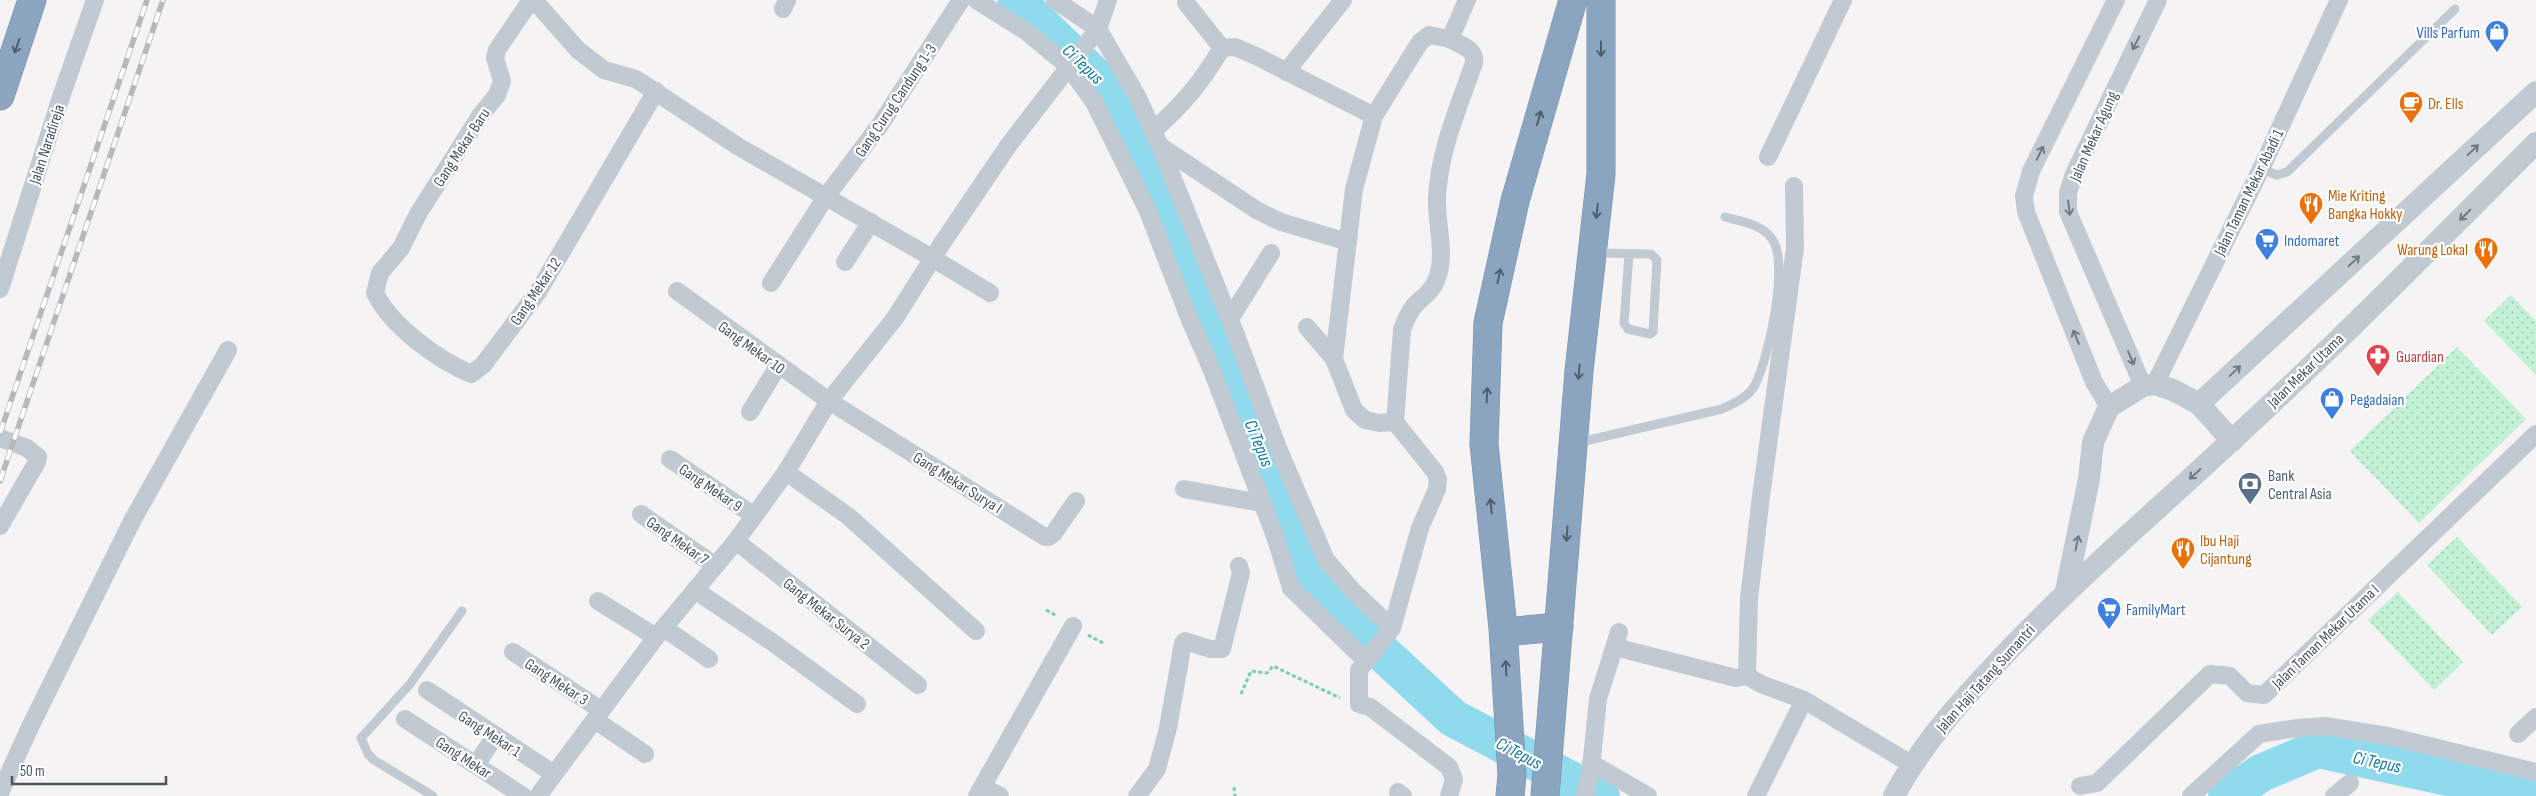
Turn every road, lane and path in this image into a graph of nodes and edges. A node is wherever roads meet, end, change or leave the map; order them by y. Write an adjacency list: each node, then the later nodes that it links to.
1 (32, 0): 24 (highway, one-way to 24)
2 (95, 0): 42 (street, Jalan Naradireja)
3 (532, 0): 23 (street); 44 (street, Gang Mekar Baru)
4 (961, 0): 32 (street, Gang Curug Candung 1-3)
5 (976, 0): 21 (street)
6 (1055, 0): 18 (street)
7 (1108, 0): 18 (street)
8 (1343, 0): 22 (street)
9 (1467, 0): 19 (street)
10 (1573, 0): 82 (highway, one-way to 10)
11 (1601, 0): 37 (highway, one-way to 37)
12 (1843, 0): 29 (street)
13 (2116, 0): 55 (street, one-way to 13)
14 (2158, 0): 52 (street, Jalan Mekar Agung, one-way to 52)
15 (2339, 0): 30 (street, Jalan Taman Mekar Abadi 1)
16 (1184, 1): 20 (street)
17 (2455, 9): 30 (lane)
18 (1096, 31): 21 (street); 27 (street)
19 (1450, 39): 26 (street); 57 (street)
20 (1222, 48): 22 (street); 27 (street)
21 (1072, 62): 39 (street); 66 (street)
22 (1286, 72): 26 (street)
23 (656, 91): 32 (street); 44 (street, Gang Mekar 12)
24 (0, 96)
25 (2533, 99): 54 (street, one-way to 25)
26 (1374, 116): 35 (street)
27 (1156, 138): 35 (street); 46 (street)
28 (2536, 143): 60 (street, Jalan Mekar Utama, one-way to 60)
29 (1768, 157)
30 (2261, 169): 52 (street, Jalan Taman Mekar Abadi 1)
31 (1794, 186): 48 (street)
32 (825, 198): 34 (street); 41 (street, Gang Curug Candung 1-3)
33 (1725, 217): 48 (lane)
34 (871, 222): 39 (street); 40 (street)
35 (1348, 242): 50 (street)
36 (1271, 253): 46 (street)
37 (1593, 253): 38 (lane); 61 (highway, one-way to 61)
38 (1629, 254): 38 (lane)
39 (934, 259): 45 (street); 53 (street)
40 (846, 262)
41 (771, 283)
42 (0, 289)
43 (677, 291): 51 (street, Gang Mekar 10)
44 (375, 293)
45 (990, 294)
46 (1230, 319): 81 (street)
47 (1307, 327): 50 (street)
48 (1776, 342): 61 (lane); 86 (street)
49 (228, 350): 109 (street)
50 (1334, 359): 57 (street)
51 (778, 366): 53 (street, Gang Mekar 10); 56 (street)
52 (2149, 385): 54 (street); 55 (street)
53 (829, 401): 63 (street); 65 (street, Gang Mekar Surya I)
54 (2199, 404): 60 (street)
55 (2109, 407): 74 (street, one-way to 55)
56 (750, 412)
57 (1395, 422): 81 (street)
58 (2536, 434): 106 (street, Jalan Taman Mekar Utama I)
59 (0, 438): 69 (street)
60 (2232, 441): 74 (street, Jalan Mekar Utama, one-way to 74)
61 (1573, 444): 78 (highway, one-way to 78)
62 (670, 459): 68 (street, Gang Mekar 9)
63 (786, 472): 68 (street); 79 (street)
64 (1184, 489): 66 (street)
65 (1076, 501)
66 (1261, 503): 84 (street)
67 (641, 514): 71 (street, Gang Mekar 7)
68 (753, 515): 70 (street)
69 (0, 526)
70 (736, 541): 71 (street); 87 (street, Gang Mekar Surya 2)
71 (714, 565): 73 (street)
72 (1239, 566): 115 (street)
73 (695, 590): 80 (street); 91 (street)
74 (2066, 590): 99 (street, Jalan Haji Tatang Sumantri)
75 (598, 601): 80 (street)
76 (462, 611): 111 (lane)
77 (1073, 626): 108 (street)
78 (1559, 627): 82 (highway); 110 (highway)
79 (976, 631)
80 (660, 632): 85 (street); 93 (street)
81 (1389, 632): 84 (street)
82 (1504, 632): 105 (highway, one-way to 82)
83 (513, 652): 93 (street, Gang Mekar 3)
84 (1366, 658): 92 (street)
85 (709, 660)
86 (1747, 676): 90 (street); 101 (street)
87 (918, 685)
88 (427, 690): 97 (street, Gang Mekar 1)
89 (1241, 694): 92 (path)
90 (1804, 700): 99 (street); 120 (street)
91 (857, 704)
92 (1360, 704): 117 (street)
93 (598, 715): 98 (street, Gang Mekar 3); 103 (street)
94 (2536, 716): 96 (street)
95 (405, 719): 100 (street, Gang Mekar)
96 (2518, 734)
97 (495, 736): 100 (street); 103 (street, Gang Mekar 1)
98 (645, 754)
99 (1911, 764): 121 (street, Jalan Haji Tatang Sumantri)
100 (476, 765): 112 (street, Gang Mekar)
101 (1591, 765): 118 (street); 119 (street)
102 (2536, 772): 122 (street)
103 (554, 774): 113 (street)
104 (2350, 783): 123 (street)
105 (1511, 785)
106 (2080, 786)
107 (1234, 788): 116 (path)
108 (980, 792): 114 (street)
109 (0, 793)
110 (1545, 793)
111 (432, 796)
112 (523, 796)
113 (538, 796)
114 (1000, 796)
115 (1137, 796)
116 (1235, 796)
117 (1449, 796)
118 (1585, 796)
119 (1648, 796)
120 (1756, 796)
121 (1894, 796)
122 (2191, 796)
123 (2334, 796)

